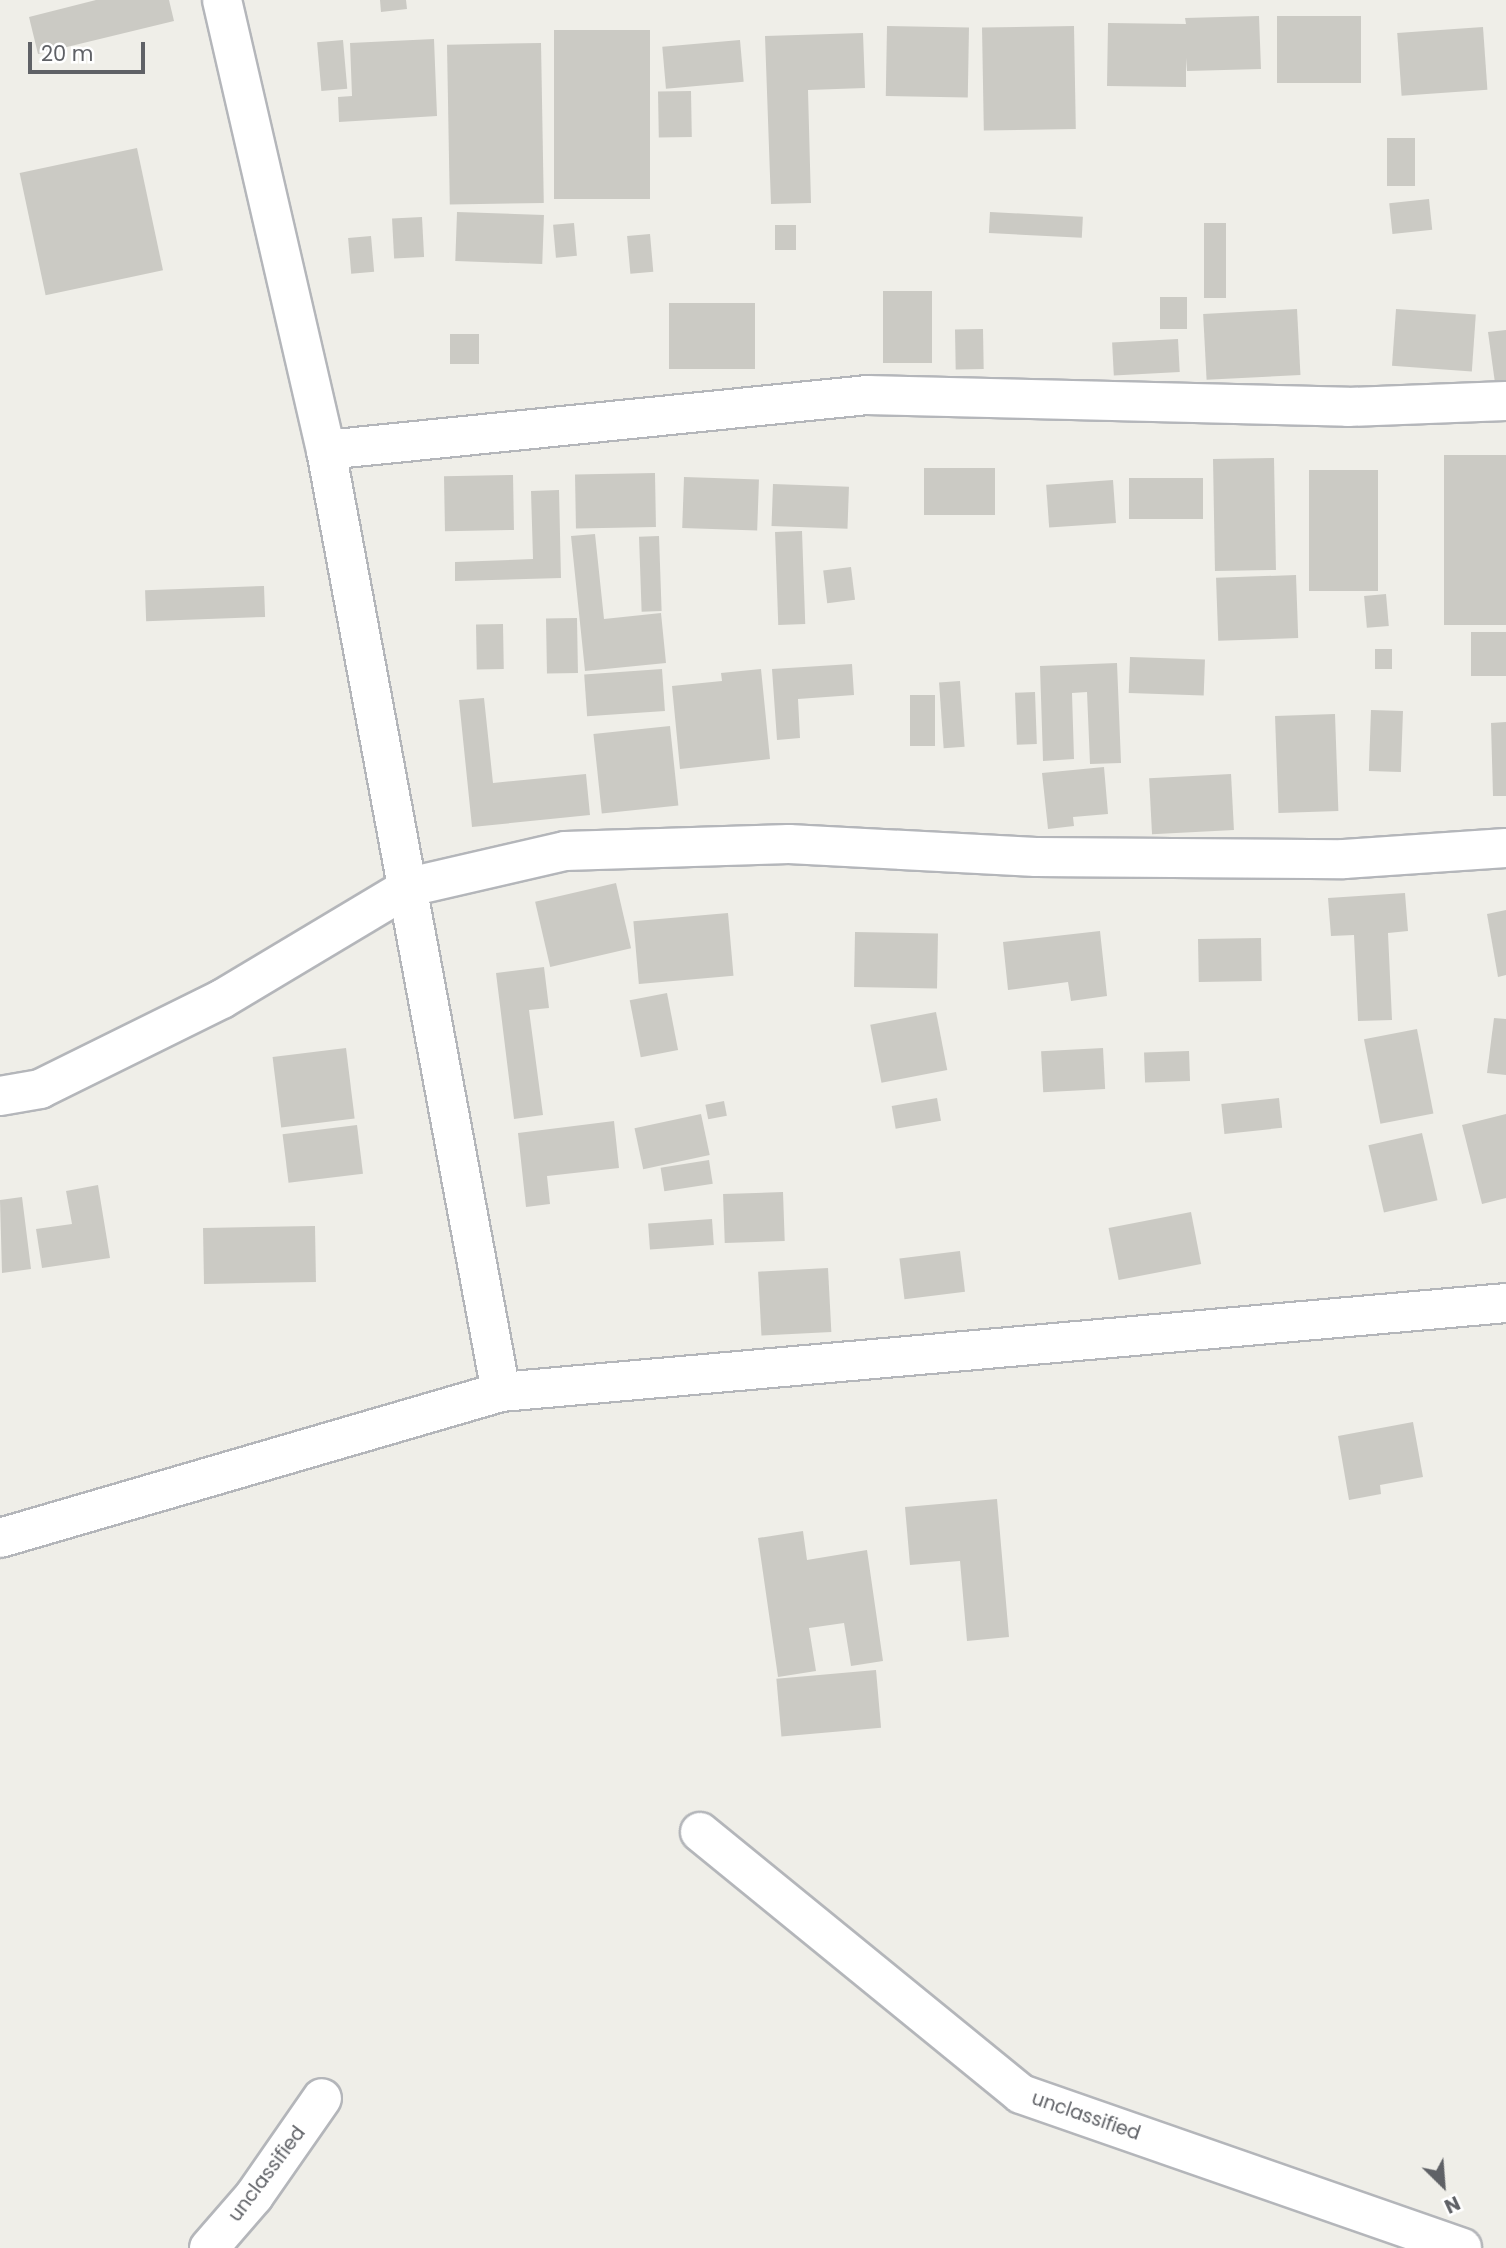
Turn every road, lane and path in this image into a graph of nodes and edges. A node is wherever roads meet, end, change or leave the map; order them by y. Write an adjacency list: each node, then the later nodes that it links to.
1 (222, 0): 3 (street)
2 (1506, 401): 3 (street)
3 (326, 450): 5 (street)
4 (1506, 848): 5 (street)
5 (409, 887): 6 (street); 8 (street)
6 (0, 1096)
7 (1506, 1303): 8 (street)
8 (501, 1392): 9 (street)
9 (0, 1538)
10 (700, 1832): 13 (street, unclassified)
11 (322, 2098): 12 (street, unclassified)
12 (209, 2248)
13 (1462, 2248)

